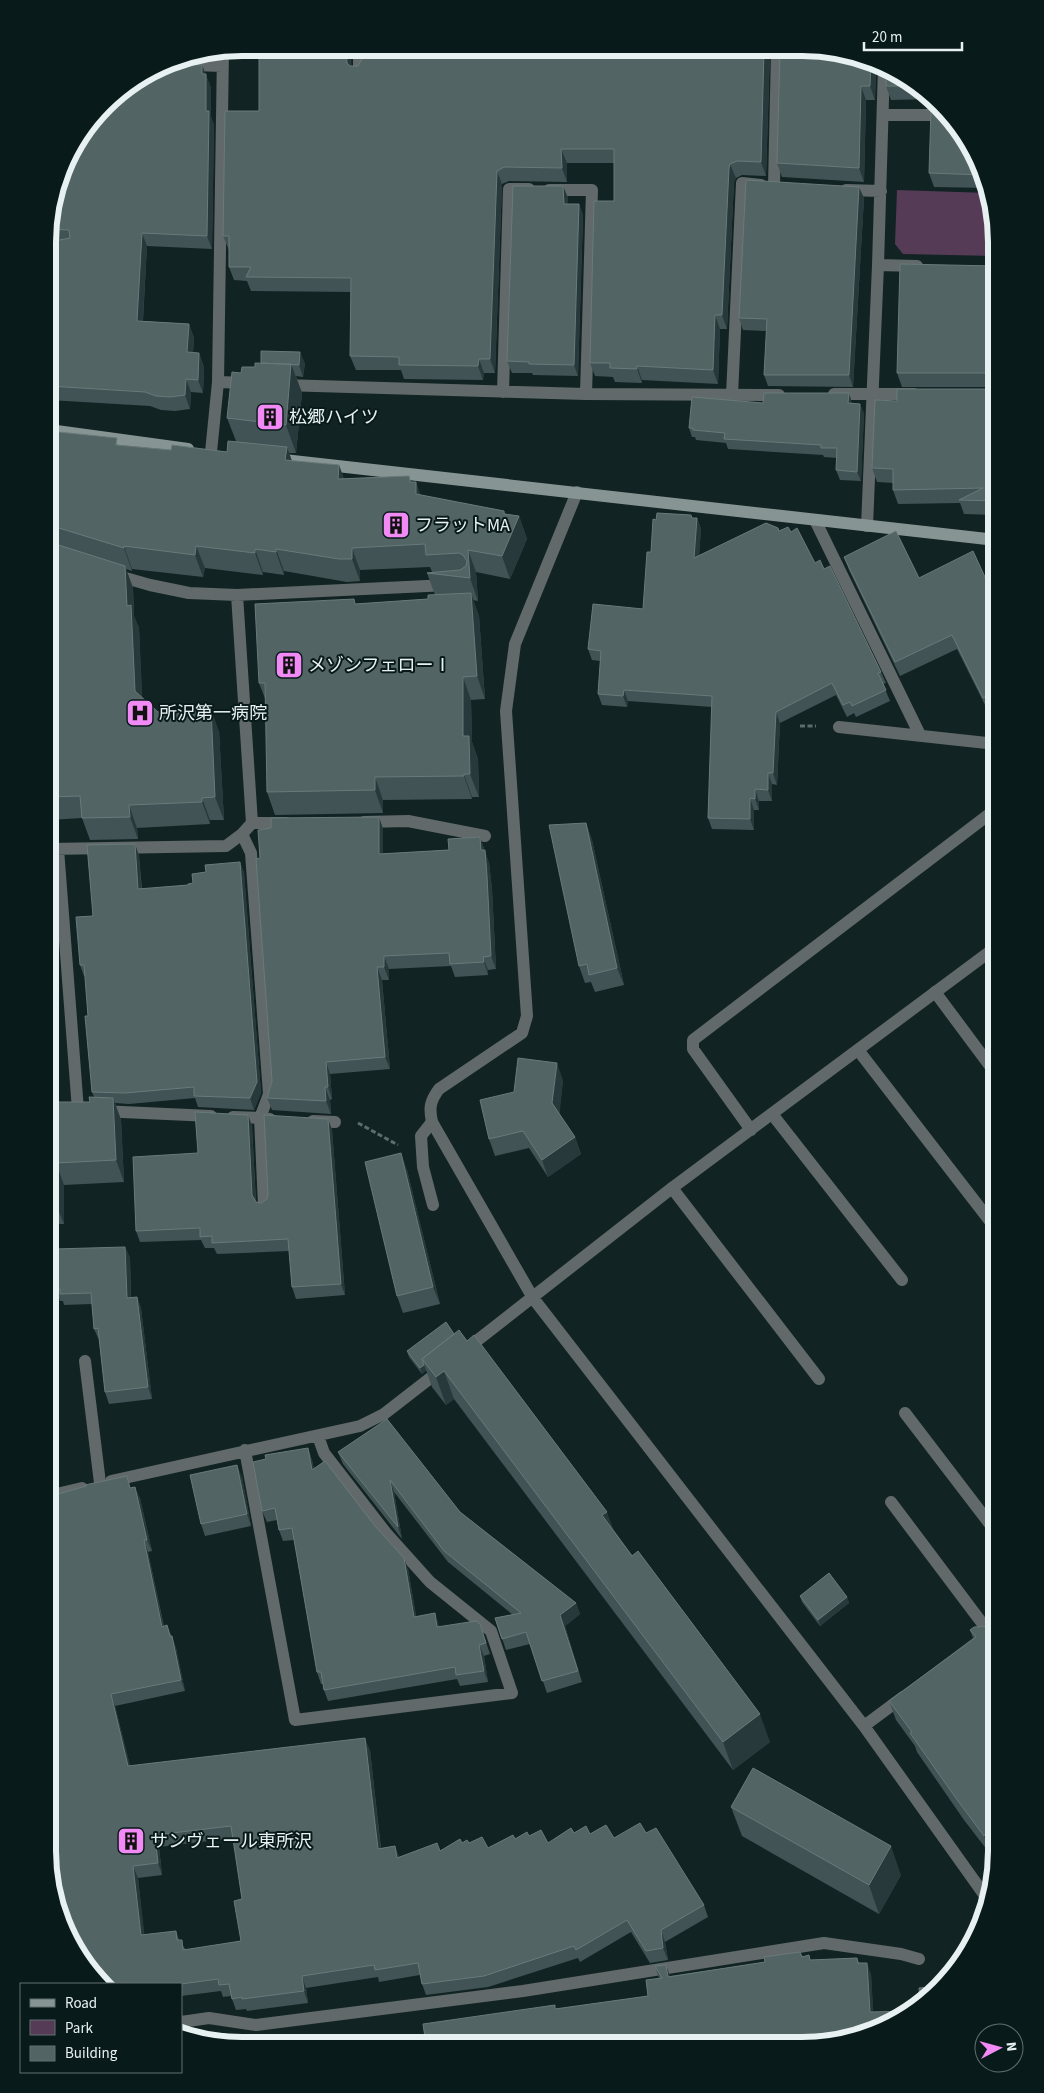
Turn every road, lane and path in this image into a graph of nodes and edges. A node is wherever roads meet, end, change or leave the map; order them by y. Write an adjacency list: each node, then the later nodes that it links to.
1 (359, 56): 8 (street)
2 (464, 56): 5 (street)
3 (778, 56): 22 (street)
4 (223, 58): 7 (street)
5 (483, 61)
6 (187, 65): 7 (street)
7 (222, 66): 16 (street)
8 (359, 73)
9 (884, 75): 10 (street)
10 (883, 115): 11 (street); 13 (street)
11 (937, 115)
12 (832, 189): 13 (street)
13 (880, 191): 14 (street)
14 (878, 265): 15 (street); 20 (street)
15 (928, 267)
16 (218, 382): 17 (street); 24 (street)
17 (503, 392): 18 (street); 18 (street)
18 (586, 394): 22 (street)
19 (826, 394): 20 (street)
20 (872, 394): 21 (street); 28 (street)
21 (930, 394)
22 (732, 395): 23 (street)
23 (788, 395)
24 (56, 431)
25 (261, 457): 26 (street)
26 (577, 492): 27 (street); 54 (street)
27 (815, 520): 28 (street); 34 (street)
28 (867, 526): 29 (street)
29 (988, 539)
30 (103, 571): 32 (street)
31 (457, 584): 32 (street)
32 (237, 595): 38 (street)
33 (839, 727): 34 (street)
34 (920, 735): 35 (street)
35 (988, 743)
36 (988, 815): 55 (street)
37 (350, 822): 41 (street)
38 (252, 823): 39 (street); 40 (street)
39 (301, 823)
40 (242, 834): 42 (street); 49 (street)
41 (485, 836)
42 (56, 849)
43 (56, 880): 49 (street)
44 (988, 953): 45 (street)
45 (935, 992): 46 (street); 47 (street)
46 (858, 1050): 48 (street); 60 (street)
47 (988, 1063)
48 (772, 1114): 55 (street); 61 (street)
49 (260, 1118): 50 (street); 59 (street)
50 (279, 1119)
51 (298, 1120): 53 (street)
52 (355, 1121): 56 (path)
53 (335, 1122)
54 (432, 1122): 56 (street); 62 (street)
55 (751, 1130): 57 (street)
56 (422, 1156): 58 (street)
57 (672, 1188): 62 (street); 64 (street)
58 (433, 1204)
59 (264, 1206)
60 (988, 1218)
61 (902, 1280)
62 (533, 1298): 66 (street); 74 (street)
63 (86, 1360): 68 (street)
64 (819, 1379)
65 (905, 1413): 71 (street)
66 (318, 1436): 67 (street); 67 (street)
67 (245, 1450): 68 (street)
68 (100, 1483): 69 (street)
69 (56, 1494)
70 (891, 1502): 72 (street)
71 (988, 1522)
72 (988, 1631)
73 (911, 1690): 74 (street)
74 (864, 1726): 75 (street)
75 (983, 1892)
76 (919, 1959): 77 (street)
77 (182, 2022)

